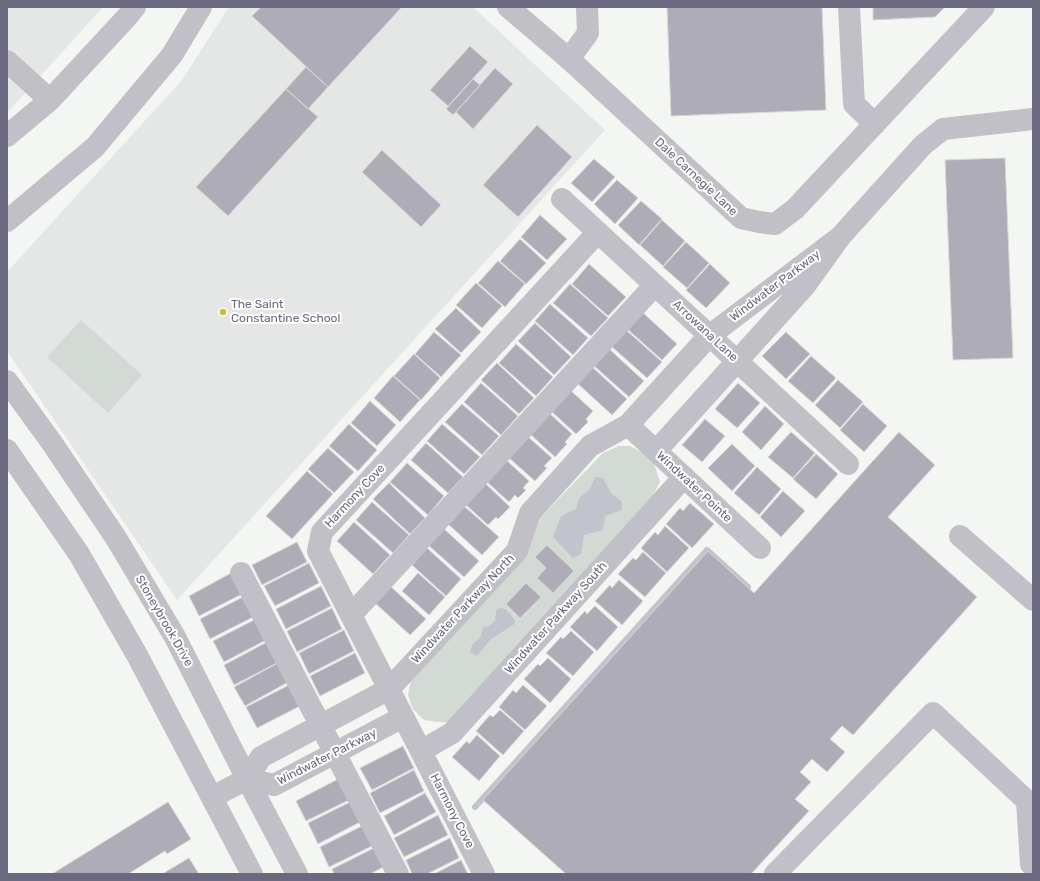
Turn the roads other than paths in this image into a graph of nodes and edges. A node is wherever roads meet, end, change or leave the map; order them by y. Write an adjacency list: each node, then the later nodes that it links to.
1 (135, 7): 9 (street)
2 (201, 7): 14 (street)
3 (508, 7): 7 (street, Dale Carnegie Lane)
4 (587, 7): 7 (street)
5 (849, 7): 11 (street)
6 (984, 7): 11 (street, Dale Carnegie Lane)
7 (569, 59): 11 (street, Dale Carnegie Lane)
8 (7, 61): 9 (street)
9 (50, 100): 12 (street)
10 (1033, 120): 16 (street, Windwater Parkway)
11 (875, 124)
12 (9, 135)
13 (562, 199): 15 (street, Arrowana Lane)
14 (7, 221)
15 (598, 232): 17 (street, Arrowana Lane); 30 (street, Harmony Cove)
16 (840, 237): 18 (street, Windwater Parkway); 19 (street, Windwater Parkway)
17 (655, 285): 18 (street, Arrowana Lane); 30 (street)
18 (709, 336): 19 (street, Arrowana Lane); 21 (street, Windwater Parkway)
19 (737, 362): 23 (street, Windwater Parkway); 24 (street, Arrowana Lane)
20 (7, 381): 36 (street, Stoneybrook Drive)
21 (628, 425): 23 (street, Windwater Pointe); 31 (street, Windwater Parkway North)
22 (7, 450): 37 (street)
23 (656, 451): 25 (street, Windwater Pointe)
24 (848, 464)
25 (684, 477): 27 (street, Windwater Pointe); 34 (street, Windwater Parkway South)
26 (960, 536): 29 (street)
27 (760, 548)
28 (241, 573): 33 (street)
29 (1033, 600)
30 (351, 615): 31 (street, Harmony Cove)
31 (389, 689): 32 (street, Harmony Cove); 33 (street)
32 (403, 716): 34 (street, Harmony Cove); 35 (street, Windwater Parkway)
33 (321, 726): 35 (street); 36 (street)
34 (421, 751): 42 (street, Harmony Cove)
35 (335, 753): 36 (street, Windwater Parkway); 41 (street)
36 (247, 779): 37 (street); 40 (street, Stoneybrook Drive)
37 (212, 797): 39 (street)
38 (1032, 867): 43 (street)
39 (252, 874)
40 (297, 874)
41 (398, 874)
42 (484, 874)
43 (775, 874)

